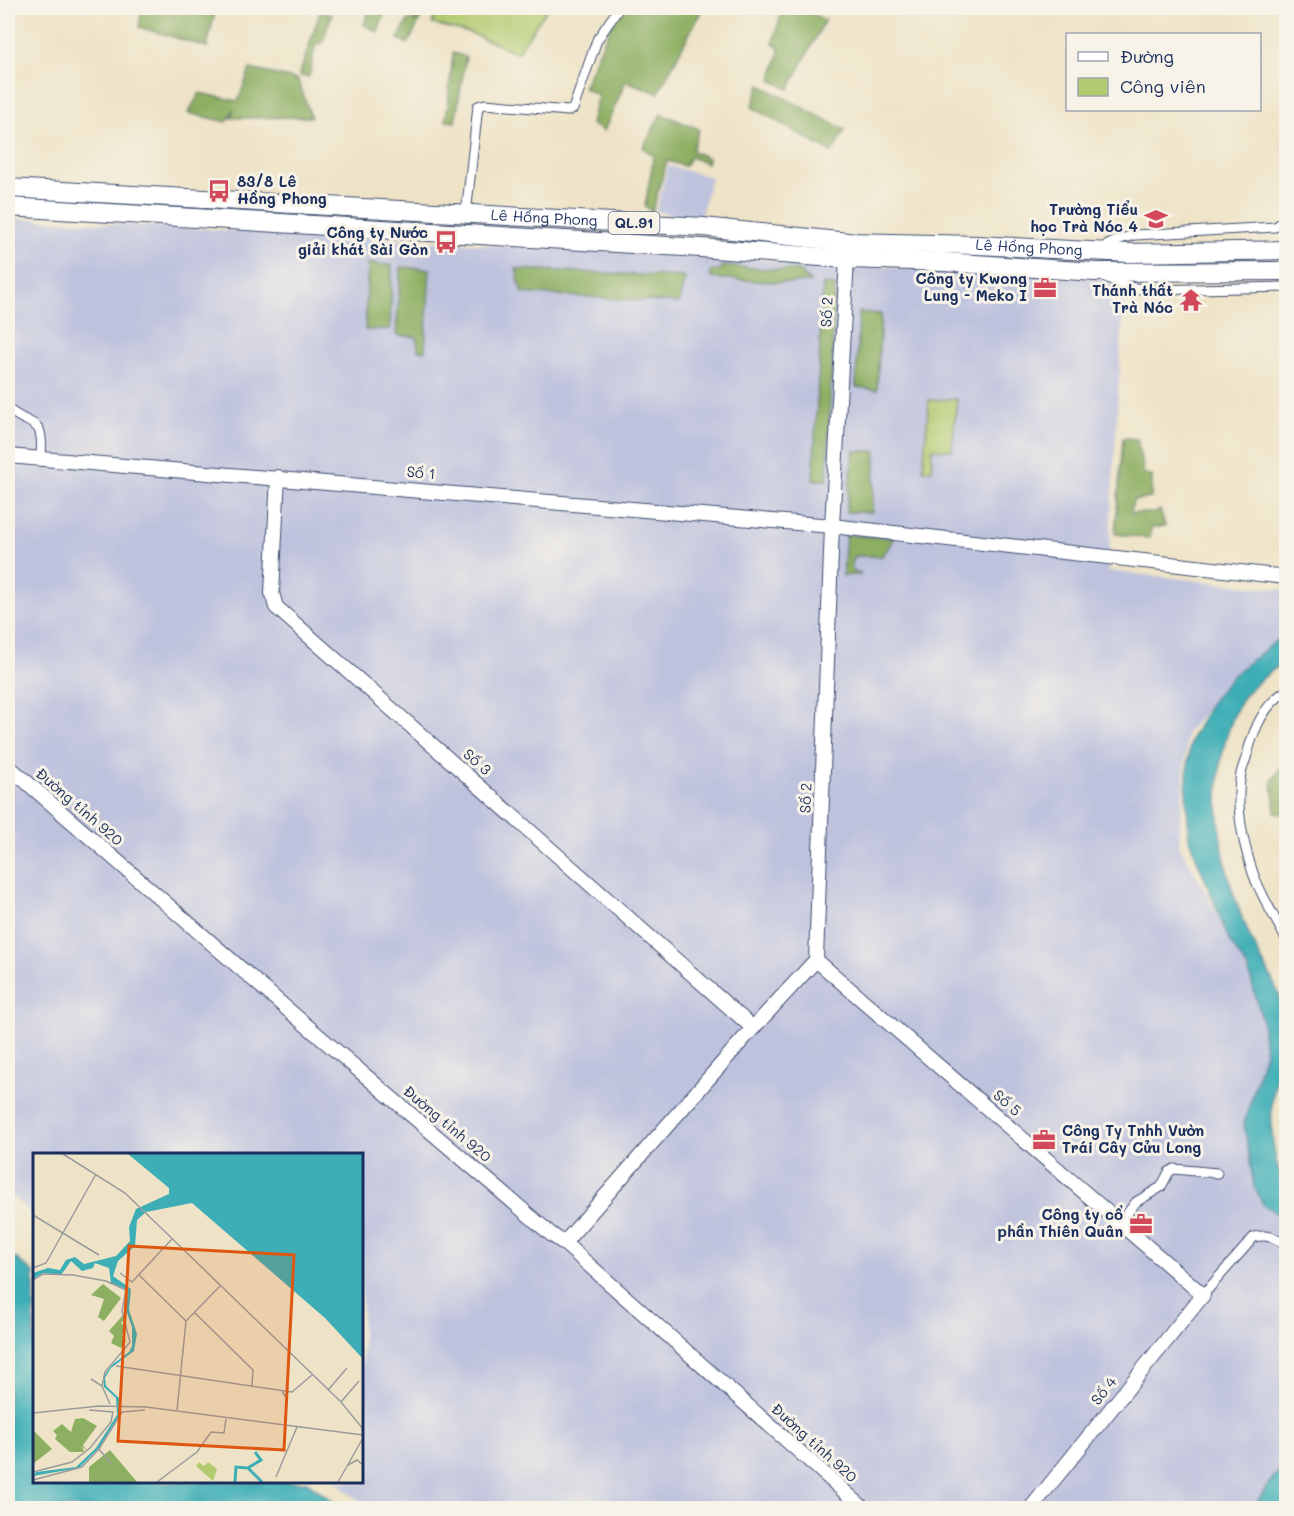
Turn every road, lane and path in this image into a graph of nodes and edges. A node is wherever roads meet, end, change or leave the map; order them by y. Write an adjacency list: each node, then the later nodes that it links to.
1 (619, 8): 4 (street)
2 (8, 188): 4 (highway, Lê Hồng Phong / QL.91)
3 (8, 207): 6 (street); 7 (highway, Lê Hồng Phong / QL.91)
4 (466, 214): 7 (highway, Lê Hồng Phong / QL.91)
5 (1287, 215): 9 (street)
6 (8, 219)
7 (847, 250): 9 (highway, Lê Hồng Phong / QL.91); 11 (highway, Lê Hồng Phong / QL.91); 17 (street, Số 2)
8 (1287, 250): 9 (highway, Lê Hồng Phong / QL.91)
9 (1098, 252)
10 (1287, 271): 11 (highway, Lê Hồng Phong / QL.91)
11 (1095, 272): 12 (street)
12 (1287, 287)
13 (8, 409): 15 (street)
14 (8, 456): 15 (street, Số 1)
15 (41, 458): 16 (street, Số 1)
16 (278, 477): 17 (street, Số 1); 23 (street, Số 3)
17 (832, 526): 18 (street, Số 1); 22 (street, Số 2)
18 (1287, 577)
19 (1287, 691): 21 (street)
20 (8, 766): 26 (street, Đường tỉnh 920)
21 (1287, 939)
22 (816, 960): 23 (street); 25 (street, Số 5)
23 (753, 1028): 26 (street)
24 (1217, 1173): 25 (street)
25 (1120, 1223): 28 (street, Số 5)
26 (564, 1243): 29 (street, Đường tỉnh 920)
27 (1287, 1245): 28 (street)
28 (1203, 1295): 30 (street, Số 4)
29 (863, 1509)
30 (1031, 1509)

